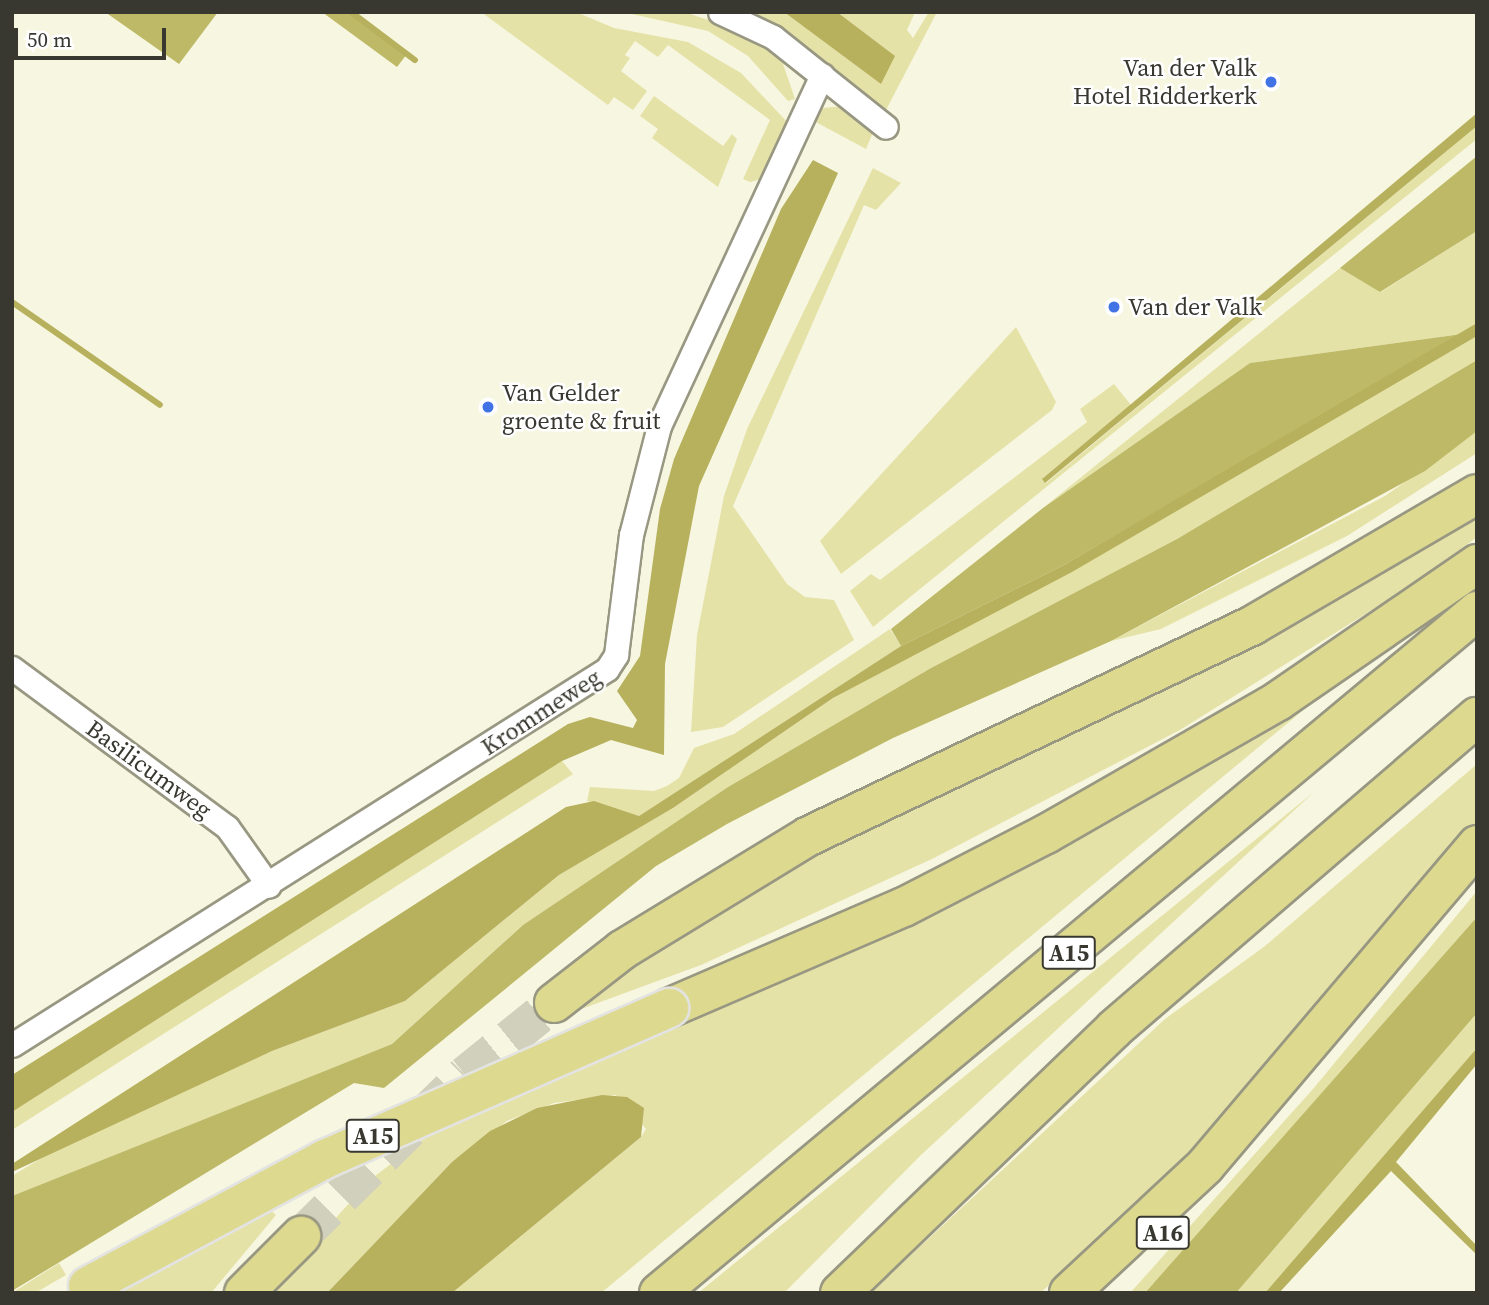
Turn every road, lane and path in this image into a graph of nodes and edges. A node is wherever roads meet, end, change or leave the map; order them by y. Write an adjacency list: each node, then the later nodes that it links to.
1 (720, 12): 2 (street)
2 (822, 75): 3 (street); 10 (street, Krommeweg)
3 (886, 127)
4 (1477, 494): 11 (highway)
5 (1477, 564): 14 (highway, A15, bridge)
6 (1477, 611): 17 (highway, A15)
7 (12, 668): 10 (street, Basilicumweg)
8 (1477, 717): 18 (highway)
9 (1477, 845): 13 (highway)
10 (269, 886): 12 (street, Krommeweg)
11 (554, 1003)
12 (12, 1045)
13 (1205, 1167): 19 (highway); 20 (highway, A16)
14 (83, 1290)
15 (244, 1293): 16 (highway)
16 (254, 1293)
17 (659, 1293)
18 (840, 1293)
19 (1069, 1293)
20 (1111, 1293)

